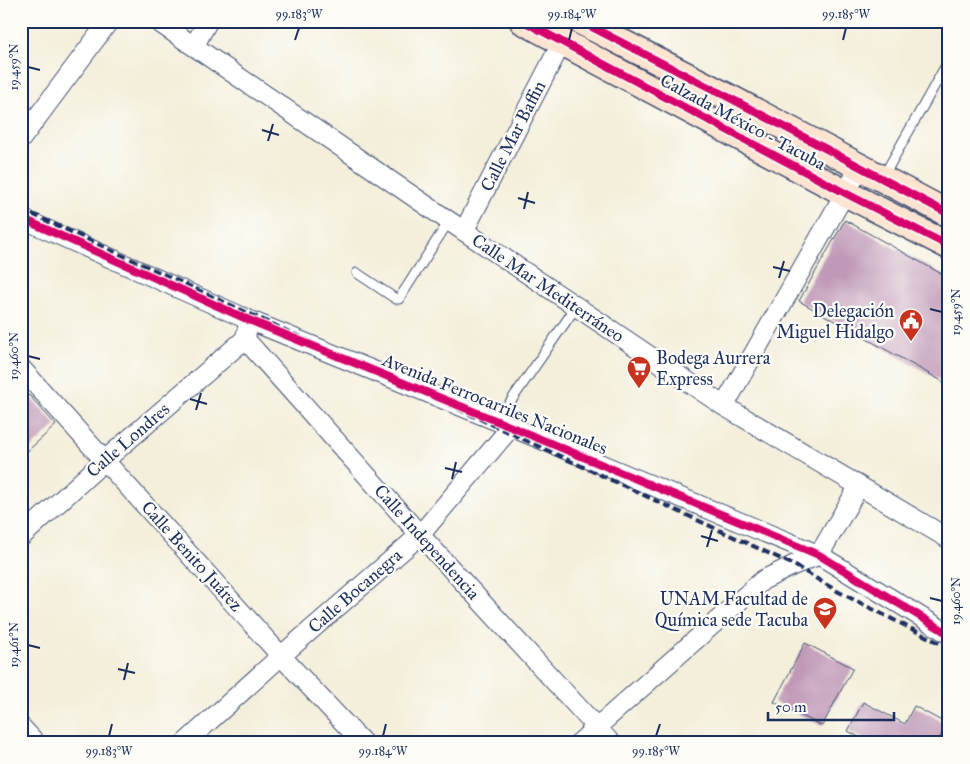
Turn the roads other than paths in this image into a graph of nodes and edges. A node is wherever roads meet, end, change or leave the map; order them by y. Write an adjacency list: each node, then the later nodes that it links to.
1 (109, 21): 9 (street)
2 (157, 21): 7 (street, Calle Mar Mediterráneo)
3 (208, 21): 7 (street)
4 (524, 21): 6 (main road, Calzada México - Tacuba)
5 (594, 24): 10 (main road, Calzada México - Tacuba)
6 (562, 42): 11 (main road, Calzada México - Tacuba); 14 (street, Calle Mar Baffin)
7 (194, 46): 14 (street, Calle Mar Mediterráneo)
8 (949, 60): 10 (lane)
9 (21, 140)
10 (871, 174): 11 (street); 12 (main road, Calzada México - Tacuba)
11 (845, 193): 15 (main road, Calzada México - Tacuba); 21 (street)
12 (949, 214)
13 (21, 218): 18 (street, Avenida Ferrocarriles Nacionales)
14 (457, 226): 16 (lane); 17 (street, Calle Mar Mediterráneo)
15 (949, 246)
16 (357, 273)
17 (576, 306): 21 (street, Calle Mar Mediterráneo); 22 (lane)
18 (249, 320): 19 (street); 22 (street, Avenida Ferrocarriles Nacionales)
19 (245, 339): 23 (street, Calle Londres); 25 (street, Calle Independencia)
20 (21, 368): 23 (street, Calle Benito Juárez)
21 (724, 406): 24 (street, Calle Mar Mediterráneo)
22 (504, 424): 25 (street, Calle Bocanegra); 28 (street, Avenida Ferrocarriles Nacionales)
23 (105, 460): 26 (street, Calle Londres); 30 (street, Calle Benito Juárez)
24 (859, 486): 27 (street, Calle Mar Mediterráneo); 28 (street)
25 (420, 535): 30 (street, Calle Bocanegra); 32 (street, Calle Independencia)
26 (21, 537)
27 (949, 539)
28 (819, 555): 29 (street, Avenida Ferrocarriles Nacionales); 32 (street)
29 (949, 634)
30 (281, 656): 34 (street, Calle Bocanegra); 35 (street, Calle Benito Juárez)
31 (21, 727): 33 (street)
32 (597, 727): 36 (street); 37 (street, Calle Independencia)
33 (36, 743)
34 (185, 743)
35 (363, 743)
36 (579, 743)
37 (611, 743)

